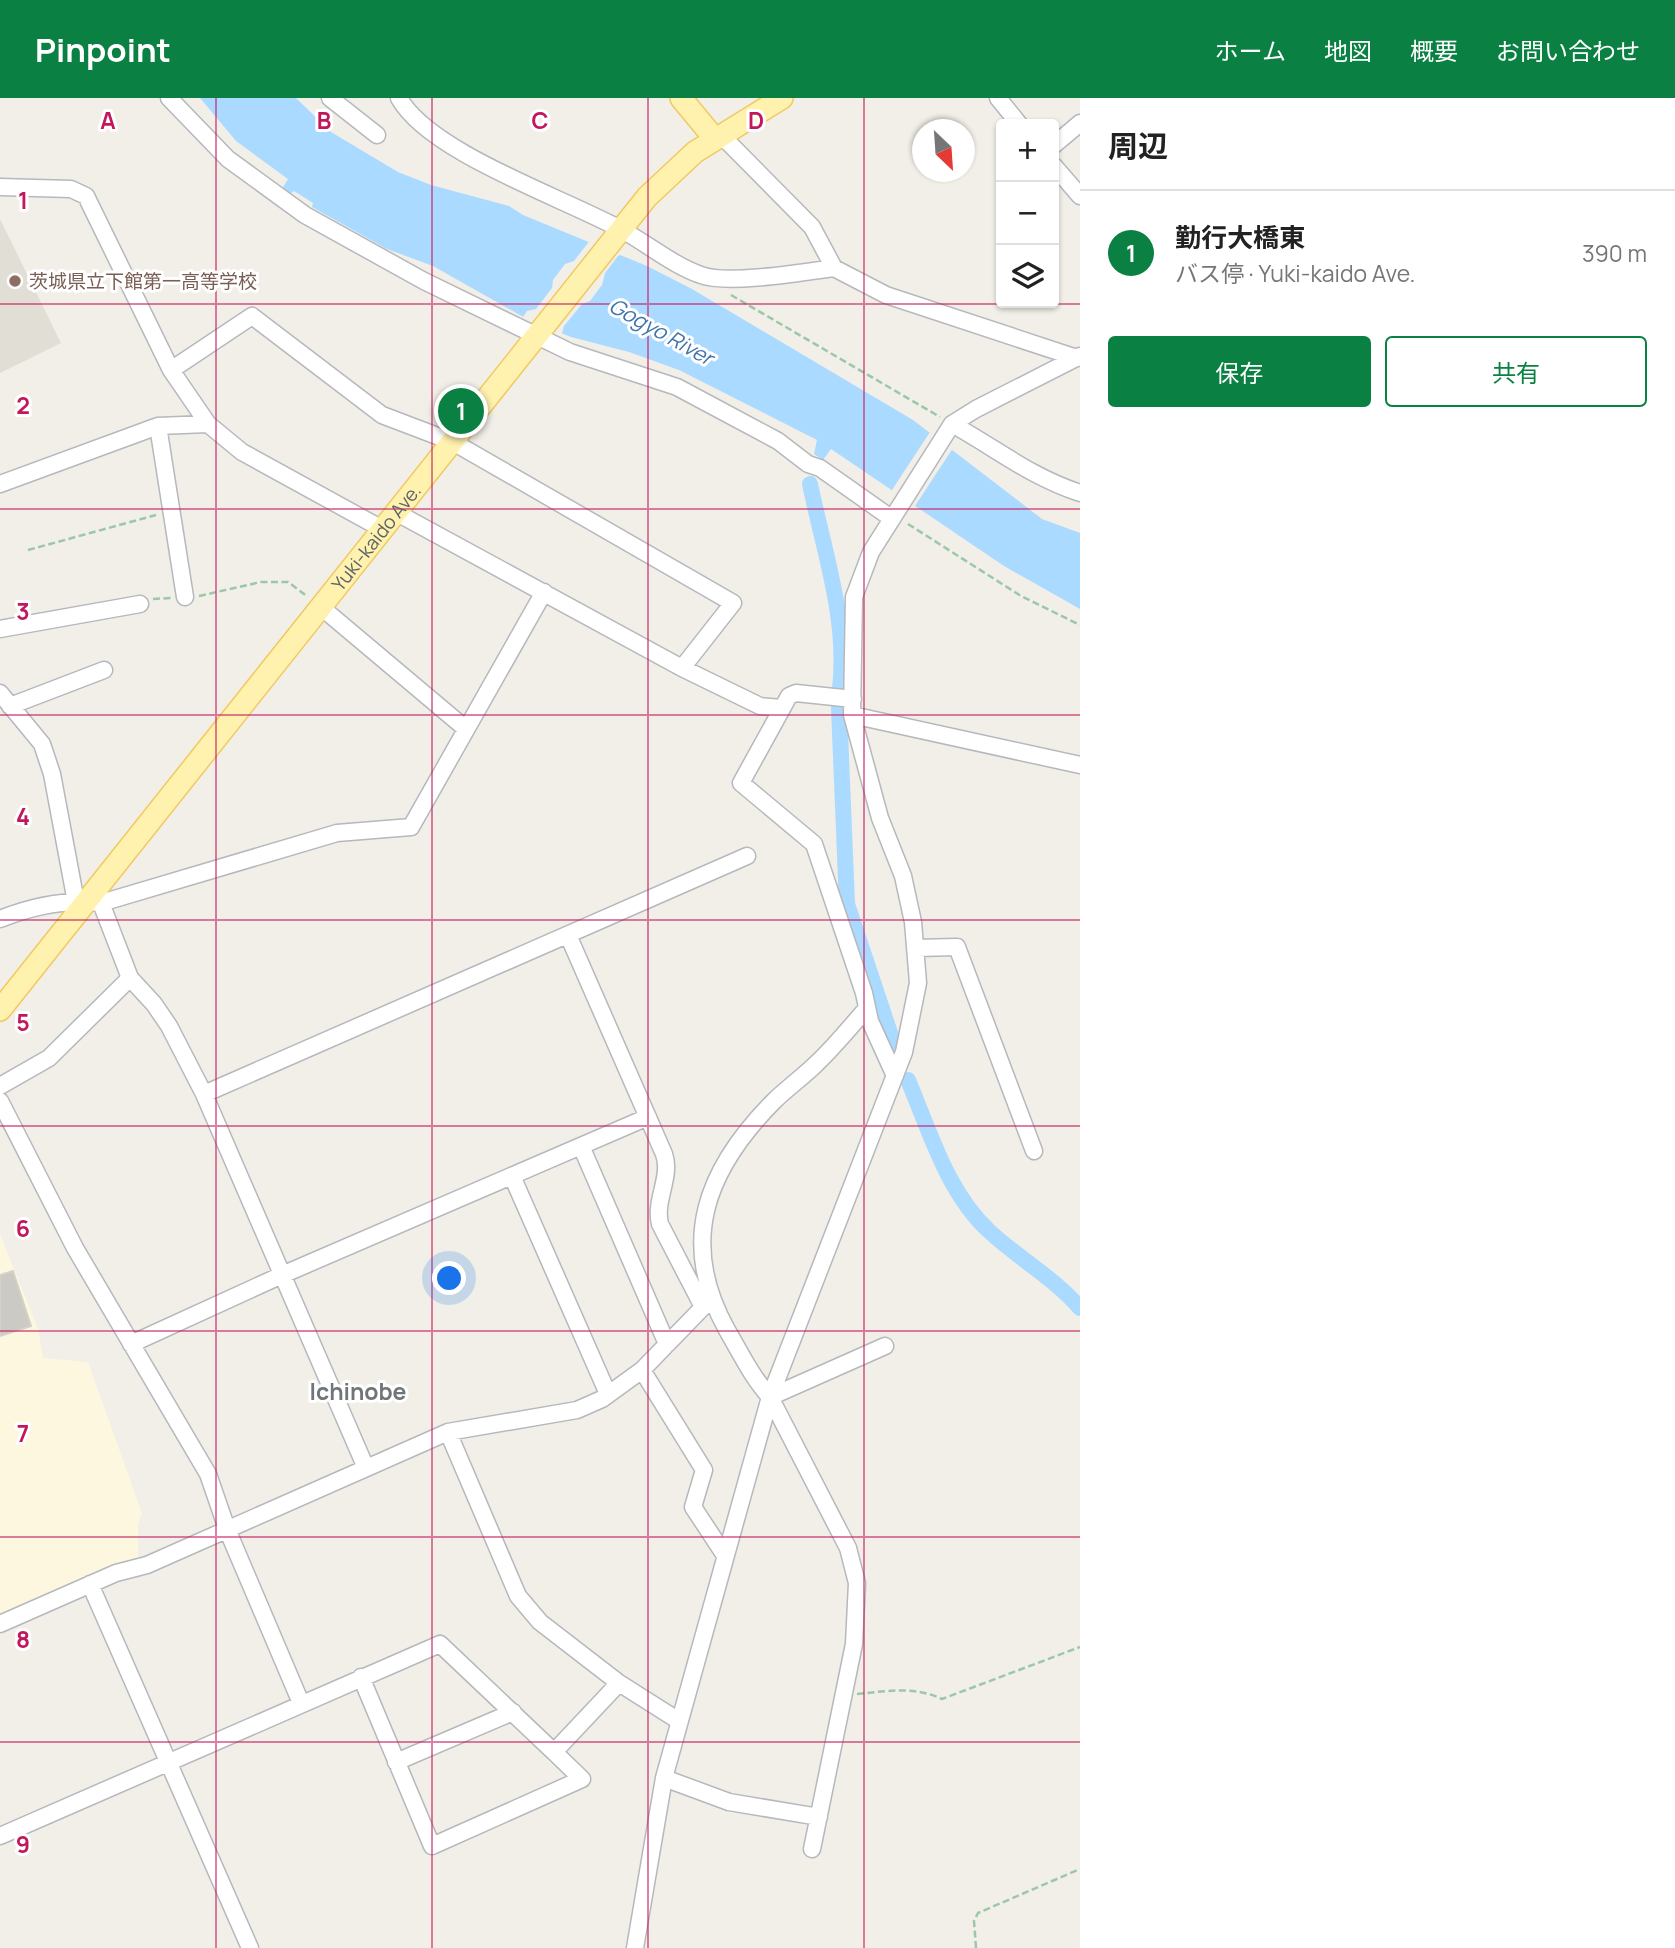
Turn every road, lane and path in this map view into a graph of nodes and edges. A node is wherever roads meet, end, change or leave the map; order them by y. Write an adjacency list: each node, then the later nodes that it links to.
1 (169, 98): 18 (street)
2 (330, 98): 9 (street)
3 (399, 98): 15 (street)
4 (681, 98): 10 (main road)
5 (782, 98): 10 (main road, Yuki-kaido Ave.)
6 (998, 98): 7 (street)
7 (1015, 119)
8 (1080, 123): 11 (street)
9 (377, 135)
10 (717, 136): 15 (main road, Yuki-kaido Ave.); 16 (street)
11 (1059, 141)
12 (1059, 172): 14 (street)
13 (1, 194): 20 (street)
14 (1080, 196)
15 (619, 231): 16 (street); 18 (main road, Yuki-kaido Ave.)
16 (834, 268): 19 (street)
17 (730, 294): 23 (path)
18 (538, 333): 24 (main road, Yuki-kaido Ave.); 28 (street)
19 (1078, 357): 23 (street)
20 (171, 370): 21 (street); 24 (street)
21 (208, 424): 22 (street); 29 (street)
22 (158, 426): 25 (street); 27 (street)
23 (950, 427): 26 (street); 28 (street)
24 (453, 442): 29 (main road, Yuki-kaido Ave.); 37 (street)
25 (0, 484)
26 (1080, 493)
27 (172, 511): 30 (path); 32 (street)
28 (894, 514): 35 (path); 40 (street)
29 (390, 522): 31 (street); 34 (main road, Yuki-kaido Ave.)
30 (28, 550)
31 (544, 593): 37 (street); 42 (street)
32 (185, 597): 33 (path); 34 (path)
33 (137, 604): 36 (street)
34 (321, 607): 42 (street); 45 (main road, Yuki-kaido Ave.)
35 (1080, 625)
36 (0, 629)
37 (682, 668): 41 (street)
38 (104, 670): 39 (street)
39 (4, 701): 45 (street)
40 (853, 707): 41 (street); 43 (street); 48 (street)
41 (781, 708): 50 (street)
42 (466, 729): 45 (street)
43 (1080, 765)
44 (747, 856): 47 (street)
45 (88, 902): 46 (street); 49 (street); 51 (main road, Yuki-kaido Ave.)
46 (0, 919)
47 (568, 935): 54 (street); 56 (street)
48 (916, 948): 52 (street); 58 (street)
49 (130, 978): 53 (street); 54 (street)
50 (867, 1008): 52 (street); 61 (street)
51 (0, 1010)
52 (895, 1076): 67 (street)
53 (0, 1086)
54 (204, 1094): 60 (street)
55 (0, 1101): 63 (street)
56 (648, 1117): 57 (street); 61 (street)
57 (581, 1146): 59 (street); 62 (street)
58 (1034, 1151)
59 (512, 1176): 60 (street); 66 (street)
60 (282, 1275): 63 (street); 69 (street)
61 (707, 1303): 62 (street); 67 (street)
62 (667, 1344): 65 (street)
63 (131, 1345): 70 (street)
64 (884, 1346): 67 (street)
65 (642, 1370): 66 (street); 71 (street)
66 (608, 1394): 68 (street)
67 (771, 1397): 71 (street); 77 (street)
68 (448, 1432): 69 (street); 76 (street)
69 (366, 1468): 70 (street)
70 (227, 1529): 72 (street); 78 (street)
71 (724, 1554): 80 (street)
72 (90, 1584): 73 (street); 82 (street)
73 (0, 1624)
74 (1080, 1647): 77 (path)
75 (361, 1677): 78 (street); 79 (street); 83 (street)
76 (619, 1683): 80 (street); 81 (street)
77 (844, 1695): 85 (street)
78 (301, 1703): 82 (street)
79 (513, 1712): 81 (street); 83 (street)
80 (679, 1721): 84 (street)
81 (554, 1752): 83 (street)
82 (168, 1761): 86 (street); 89 (street)
83 (396, 1762)
84 (664, 1778): 85 (street); 90 (street)
85 (819, 1817): 87 (street)
86 (0, 1836)
87 (813, 1849)
88 (1080, 1869): 91 (path)
89 (250, 1948)
90 (635, 1948)
91 (976, 1948)

